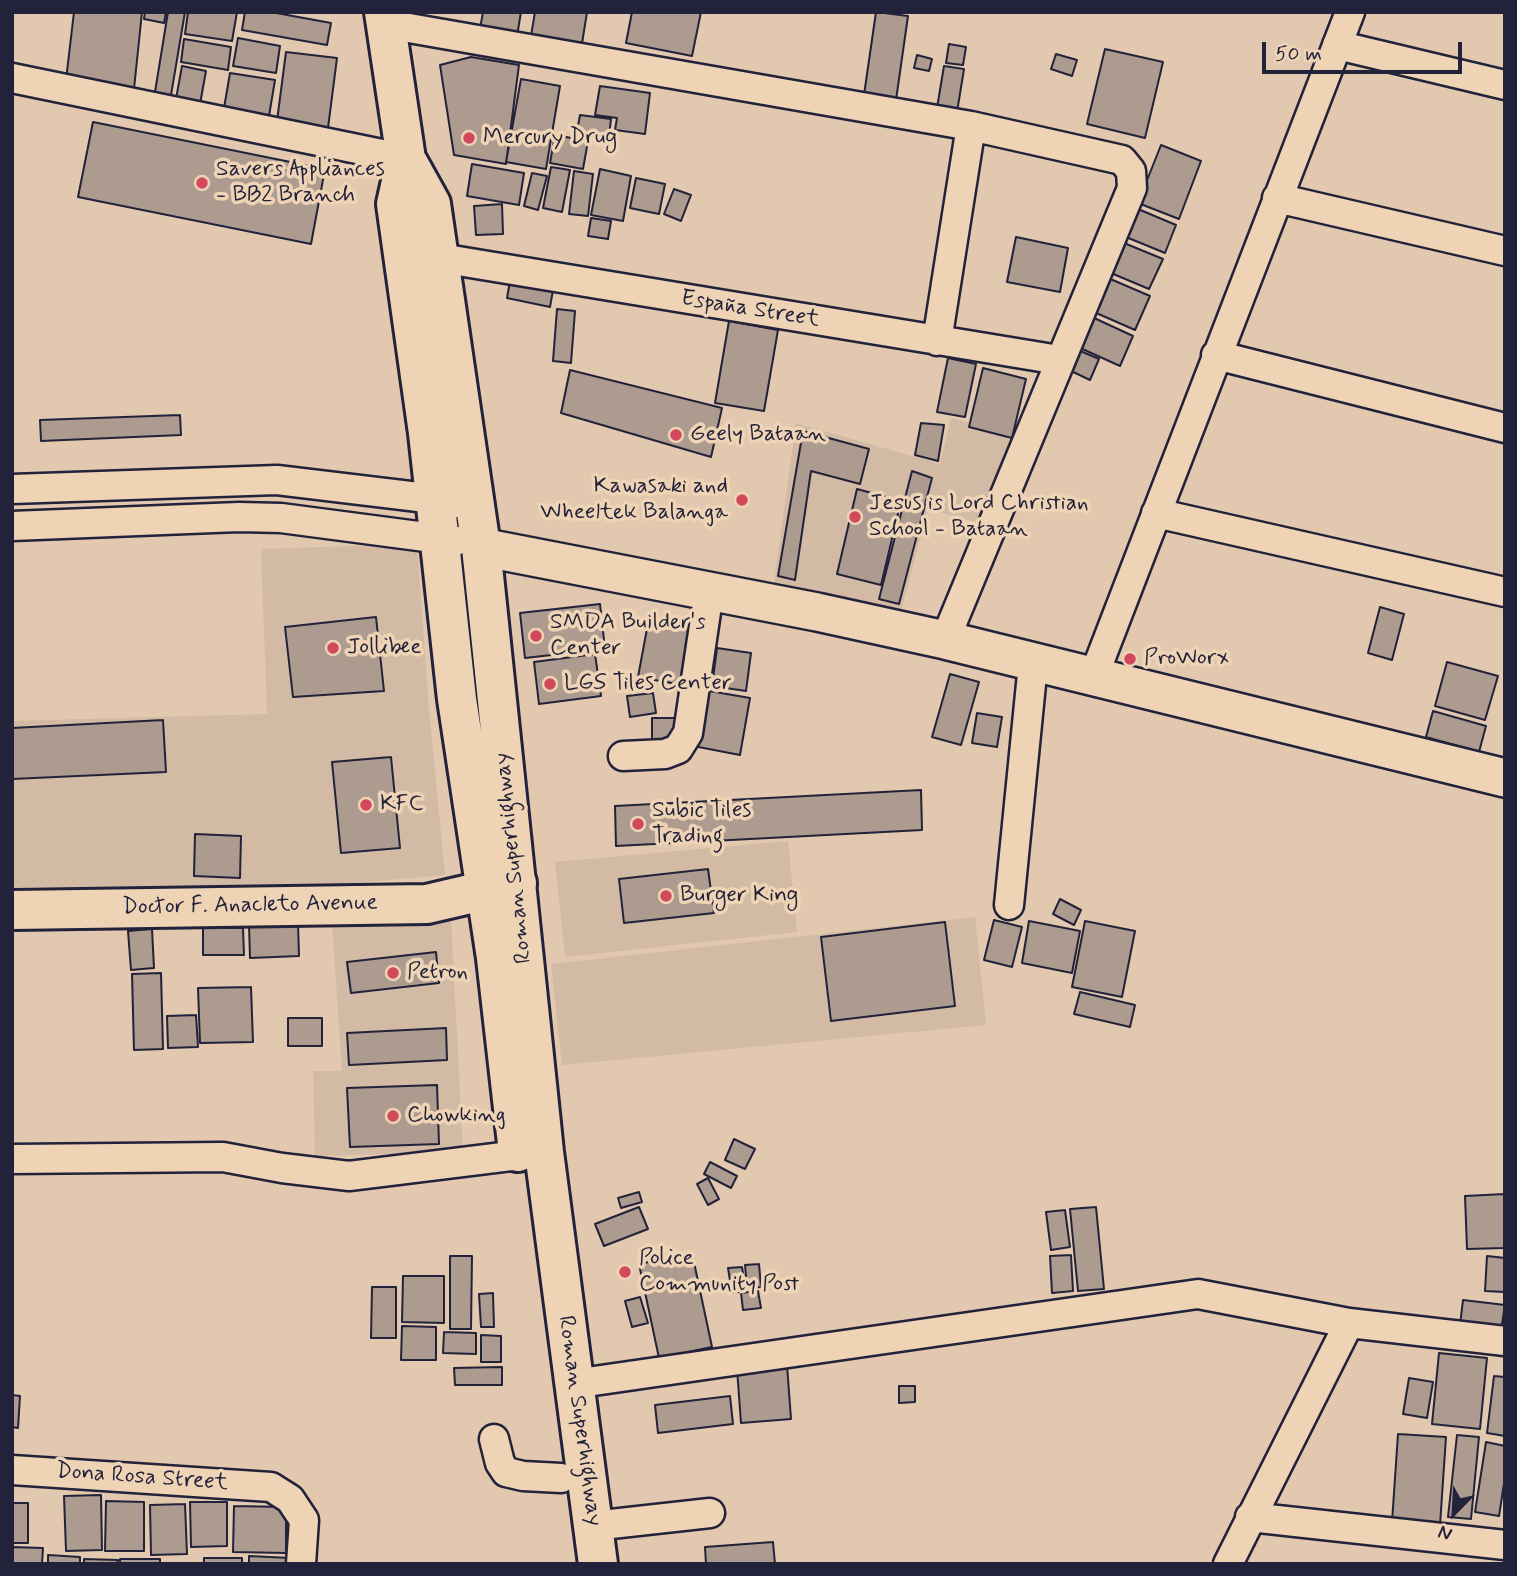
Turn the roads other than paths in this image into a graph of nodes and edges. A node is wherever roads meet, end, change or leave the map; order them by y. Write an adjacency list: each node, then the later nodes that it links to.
1 (1350, 12): 3 (street)
2 (385, 18): 6 (street); 7 (main road, Roman Superhighway)
3 (1337, 45): 5 (street); 8 (street)
4 (12, 78): 7 (street)
5 (1505, 85)
6 (971, 126): 11 (street); 13 (street)
7 (406, 159): 10 (main road, Roman Superhighway); 17 (main road, Roman Superhighway)
8 (1278, 198): 9 (street); 12 (street)
9 (1505, 251)
10 (440, 258): 11 (street, España Street); 21 (main road, Roman Superhighway)
11 (937, 341): 13 (street, España Street)
12 (1216, 355): 14 (street); 18 (street)
13 (1059, 360): 25 (street)
14 (1505, 428)
15 (277, 480): 16 (street); 17 (street); 19 (street)
16 (12, 489)
17 (435, 499): 21 (street); 22 (main road, Roman Superhighway)
18 (1156, 513): 24 (street); 27 (street)
19 (281, 518): 20 (street); 22 (street)
20 (12, 526)
21 (478, 529): 22 (street); 23 (street); 30 (main road, Roman Superhighway)
22 (439, 538): 30 (main road, Roman Superhighway)
23 (709, 592): 25 (street); 28 (street)
24 (1505, 592)
25 (945, 640): 26 (street)
26 (1033, 664): 27 (street); 31 (street)
27 (1093, 678): 29 (street)
28 (623, 756)
29 (1505, 778)
30 (501, 886): 32 (main road, Doctor F. Anacleto Avenue); 33 (main road, Roman Superhighway); 37 (main road, Roman Superhighway)
31 (1009, 905)
32 (12, 910)
33 (519, 1155): 34 (street); 40 (main road, Roman Superhighway)
34 (12, 1158)
35 (1349, 1323): 36 (street); 37 (street); 42 (street)
36 (1505, 1340)
37 (573, 1384): 43 (main road, Roman Superhighway)
38 (494, 1439): 40 (street)
39 (12, 1470): 45 (street, Dona Rosa Street)
40 (561, 1478): 46 (main road, Roman Superhighway)
41 (710, 1513): 43 (street)
42 (1250, 1517): 44 (street); 48 (street)
43 (593, 1526): 47 (main road, Roman Superhighway)
44 (1505, 1545)
45 (301, 1564)
46 (573, 1564)
47 (598, 1564)
48 (1228, 1564)

